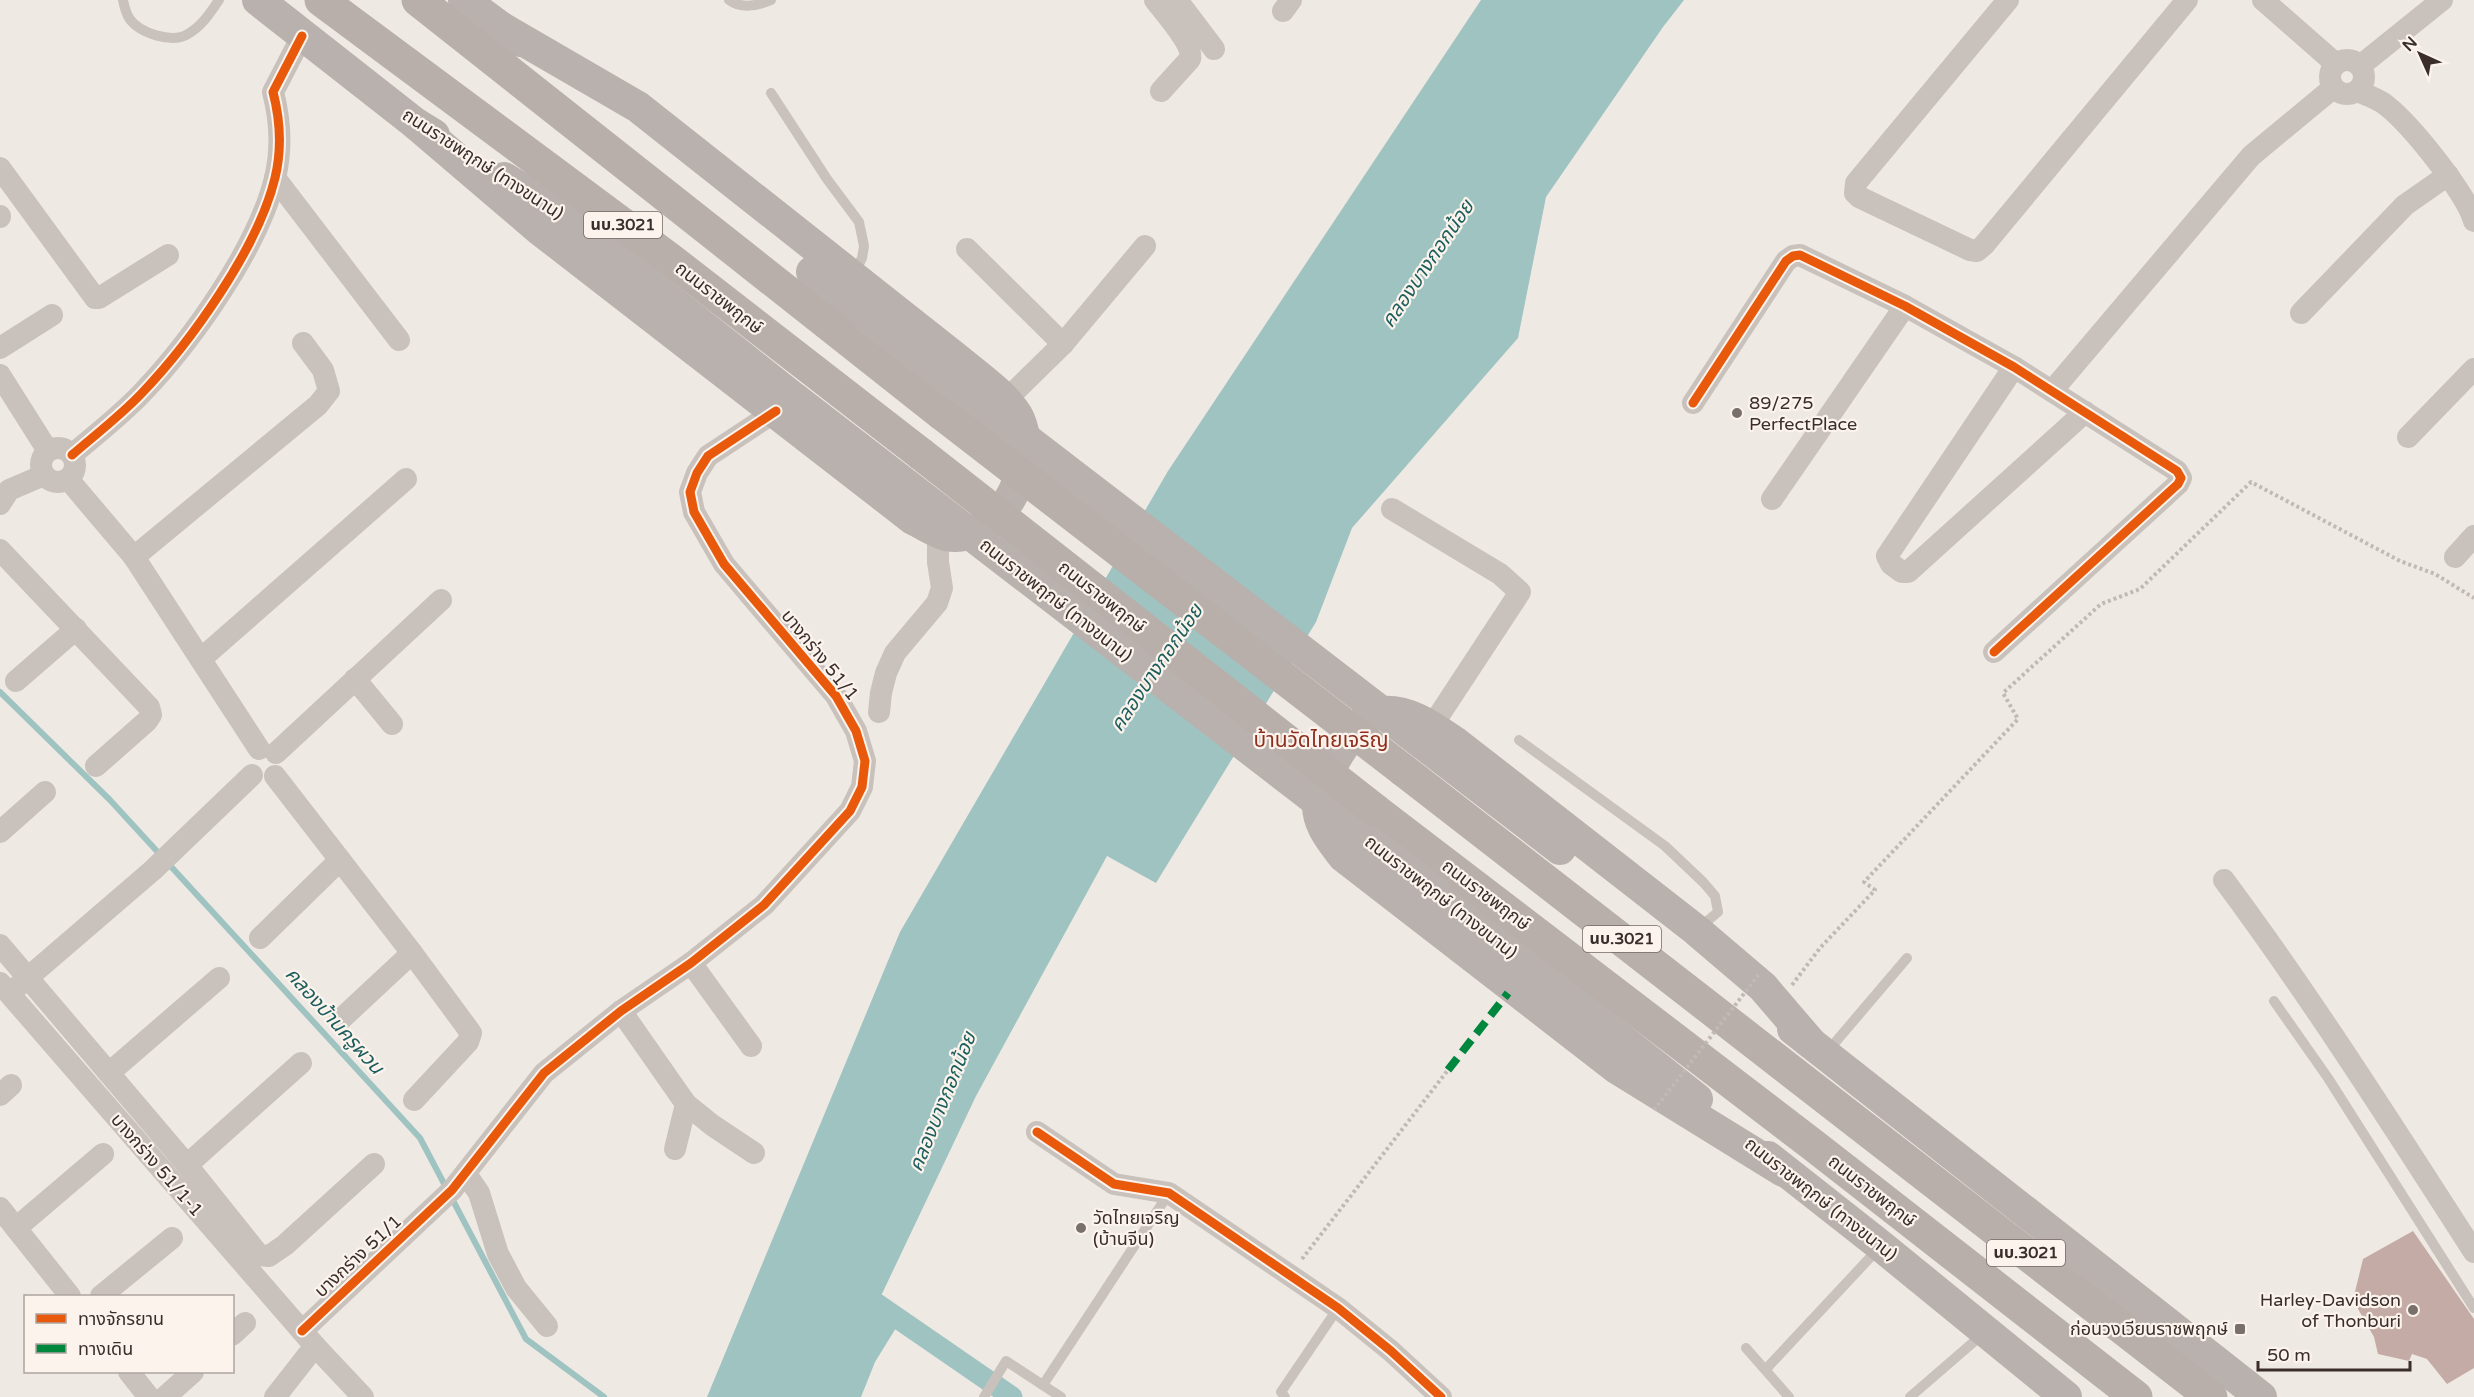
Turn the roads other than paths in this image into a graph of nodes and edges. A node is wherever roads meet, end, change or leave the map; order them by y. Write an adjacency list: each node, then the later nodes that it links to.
1 (123, 0): 2 (lane)
2 (219, 0)
3 (258, 0): 16 (main road, ถนนราชพฤกษ์ (ทางขนาน) / นบ.3021)
4 (321, 0): 134 (main road, ถนนราชพฤกษ์ / นบ.3021, bridge)
5 (418, 0): 135 (main road, นบ.3021, bridge)
6 (464, 0): 15 (main road, นบ.3021)
7 (729, 0): 8 (lane)
8 (771, 0)
9 (1155, 0): 22 (street)
10 (1177, 0): 17 (street)
11 (2007, 0): 12 (street)
12 (2187, 0)
13 (2263, 0): 18 (street)
14 (2442, 0): 19 (street)
15 (502, 28): 31 (main road); 92 (main road, นบ.3021, bridge)
16 (302, 36): 26 (street); 45 (main road, ถนนราชพฤกษ์ (ทางขนาน) / นบ.3021)
17 (1214, 49)
18 (2336, 64): 19 (street); 20 (street)
19 (2360, 66): 21 (street)
20 (2333, 88): 21 (street); 42 (street)
21 (2357, 91): 25 (street)
22 (1161, 92)
23 (771, 93): 31 (lane)
24 (0, 168): 30 (street)
25 (2448, 175): 27 (street); 33 (street)
26 (275, 178): 35 (street); 49 (street)
27 (2473, 217)
28 (1144, 246): 37 (street)
29 (967, 249): 37 (street)
30 (168, 255)
31 (853, 277): 43 (main road)
32 (1905, 306): 39 (street); 44 (street); 53 (street)
33 (2301, 313)
34 (52, 315): 38 (street)
35 (399, 340)
36 (303, 343): 59 (street)
37 (1064, 344): 43 (street)
38 (0, 348)
39 (2014, 367): 42 (street); 46 (street)
40 (2474, 369): 47 (street)
41 (0, 375): 48 (street)
42 (2056, 386): 46 (street)
43 (1005, 401): 56 (main road)
44 (1693, 403)
45 (785, 405): 56 (main road); 84 (street, บางกร่าง 51/1); 103 (main road, ถนนราชพฤกษ์ (ทางขนาน) / นบ.3021, bridge)
46 (2085, 412): 63 (street)
47 (2408, 437)
48 (48, 451): 49 (street); 50 (street)
49 (72, 455): 51 (street)
50 (44, 475): 51 (street); 54 (street)
51 (68, 479): 59 (street)
52 (406, 479): 64 (street)
53 (1772, 499)
54 (0, 504)
55 (1392, 509): 69 (street)
56 (938, 531): 67 (street)
57 (2474, 536): 60 (street)
58 (0, 550): 62 (street)
59 (134, 557): 64 (street)
60 (2455, 557)
61 (441, 600): 65 (street)
62 (76, 629): 66 (street); 72 (street)
63 (1994, 652)
64 (202, 658): 71 (street)
65 (355, 679): 68 (street); 71 (street)
66 (16, 681)
67 (879, 712)
68 (392, 724)
69 (1432, 726): 79 (main road); 103 (main road)
70 (1519, 740): 79 (lane)
71 (267, 751): 73 (street); 74 (street)
72 (96, 766)
73 (252, 775): 74 (street); 85 (street)
74 (275, 776): 77 (street)
75 (45, 792): 76 (street)
76 (0, 832)
77 (340, 860): 80 (street); 82 (street)
78 (2223, 880): 110 (street)
79 (1696, 930): 92 (main road)
80 (260, 938)
81 (0, 945): 85 (street)
82 (412, 952): 90 (street); 95 (street)
83 (1907, 958): 92 (lane)
84 (691, 963): 89 (street, บางกร่าง 51/1); 91 (street)
85 (28, 977): 87 (street); 94 (street)
86 (219, 978): 94 (street)
87 (3, 993): 117 (street, บางกร่าง 51/1-1)
88 (2274, 1001): 114 (lane)
89 (621, 1011): 96 (street); 104 (street, บางกร่าง 51/1)
90 (339, 1021)
91 (751, 1046)
92 (1818, 1048): 136 (main road, นบ.3021)
93 (301, 1063): 102 (street)
94 (109, 1073): 102 (street)
95 (414, 1100)
96 (686, 1104): 98 (street); 99 (street)
97 (1037, 1132): 105 (street)
98 (675, 1149)
99 (754, 1153)
100 (103, 1154): 107 (street)
101 (374, 1164): 102 (street)
102 (187, 1165)
103 (1783, 1171): 109 (main road, ถนนราชพฤกษ์ (ทางขนาน) / นบ.3021)
104 (451, 1189): 115 (street); 117 (street, บางกร่าง 51/1)
105 (1169, 1193): 113 (street); 122 (lane)
106 (0, 1208): 107 (street)
107 (16, 1228): 111 (street)
108 (172, 1238): 112 (street)
109 (1881, 1246): 116 (main road, ถนนราชพฤกษ์ (ทางขนาน) / นบ.3021); 119 (lane)
110 (2474, 1252)
111 (69, 1295)
112 (102, 1295)
113 (1338, 1308): 123 (street); 124 (lane)
114 (2474, 1308)
115 (547, 1326)
116 (1986, 1331): 132 (lane); 133 (main road, ถนนราชพฤกษ์ (ทางขนาน) / นบ.3021)
117 (308, 1339): 128 (street, บางกร่าง 51/1); 129 (street, บางกร่าง 51/1-1)
118 (1746, 1348): 119 (lane)
119 (1766, 1370): 131 (lane)
120 (131, 1373): 126 (street)
121 (191, 1373): 127 (street)
122 (1043, 1385): 125 (lane); 130 (lane)
123 (1433, 1394)
124 (1281, 1395)
125 (985, 1396)
126 (149, 1397)
127 (165, 1397)
128 (274, 1397)
129 (363, 1397)
130 (1061, 1397)
131 (1789, 1397)
132 (1910, 1397)
133 (2066, 1397)
134 (2136, 1397)
135 (2211, 1397)
136 (2261, 1397)

